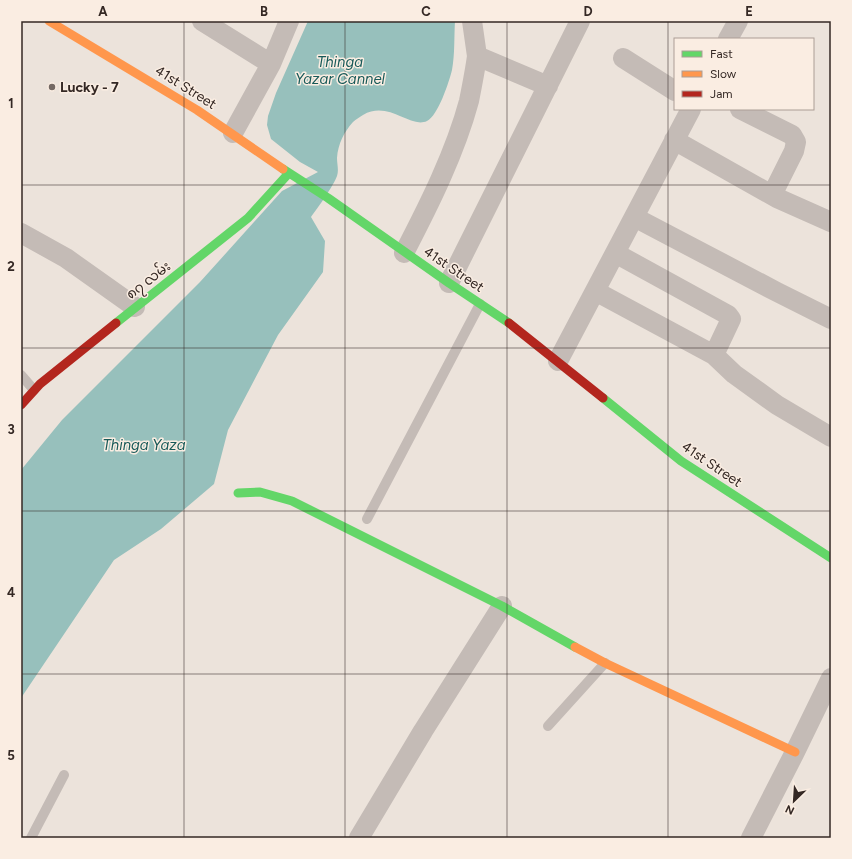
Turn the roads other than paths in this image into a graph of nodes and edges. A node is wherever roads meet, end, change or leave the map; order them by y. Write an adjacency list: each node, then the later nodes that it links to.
1 (50, 21): 15 (street, 41st Street)
2 (202, 21): 10 (street)
3 (289, 21): 10 (street)
4 (472, 21): 8 (street)
5 (580, 21): 11 (street)
6 (738, 21): 7 (street)
7 (729, 38)
8 (477, 56): 11 (street); 22 (street)
9 (622, 58): 12 (street)
10 (271, 64): 15 (street)
11 (548, 86): 24 (street)
12 (674, 91)
13 (690, 110): 16 (street)
14 (742, 110): 18 (street)
15 (233, 133): 17 (street, 41st Street)
16 (674, 140): 18 (street); 19 (street)
17 (291, 174): 22 (street, 41st Street); 27 (street, ၈၇ လမ်း)
18 (772, 195): 20 (street)
19 (634, 218): 23 (street); 28 (street)
20 (831, 222)
21 (21, 233): 27 (street)
22 (404, 253): 24 (street, 41st Street)
23 (615, 253): 25 (street); 29 (street)
24 (449, 284): 26 (street, 41st Street)
25 (595, 291): 29 (street); 30 (street)
26 (480, 304): 30 (street, 41st Street); 36 (lane)
27 (135, 308): 32 (street, ၈၇ လမ်း)
28 (831, 318)
29 (714, 355): 34 (street)
30 (558, 361): 37 (street, 41st Street)
31 (21, 375): 32 (lane)
32 (34, 390): 33 (street, ၈၇ လမ်း)
33 (21, 405)
34 (831, 437)
35 (238, 493): 38 (street)
36 (367, 518)
37 (831, 558)
38 (502, 606): 39 (street); 45 (street)
39 (605, 662): 41 (lane); 42 (street)
40 (831, 678): 42 (street)
41 (548, 726)
42 (795, 752): 46 (street)
43 (64, 775): 44 (lane)
44 (31, 838)
45 (358, 838)
46 (751, 838)

